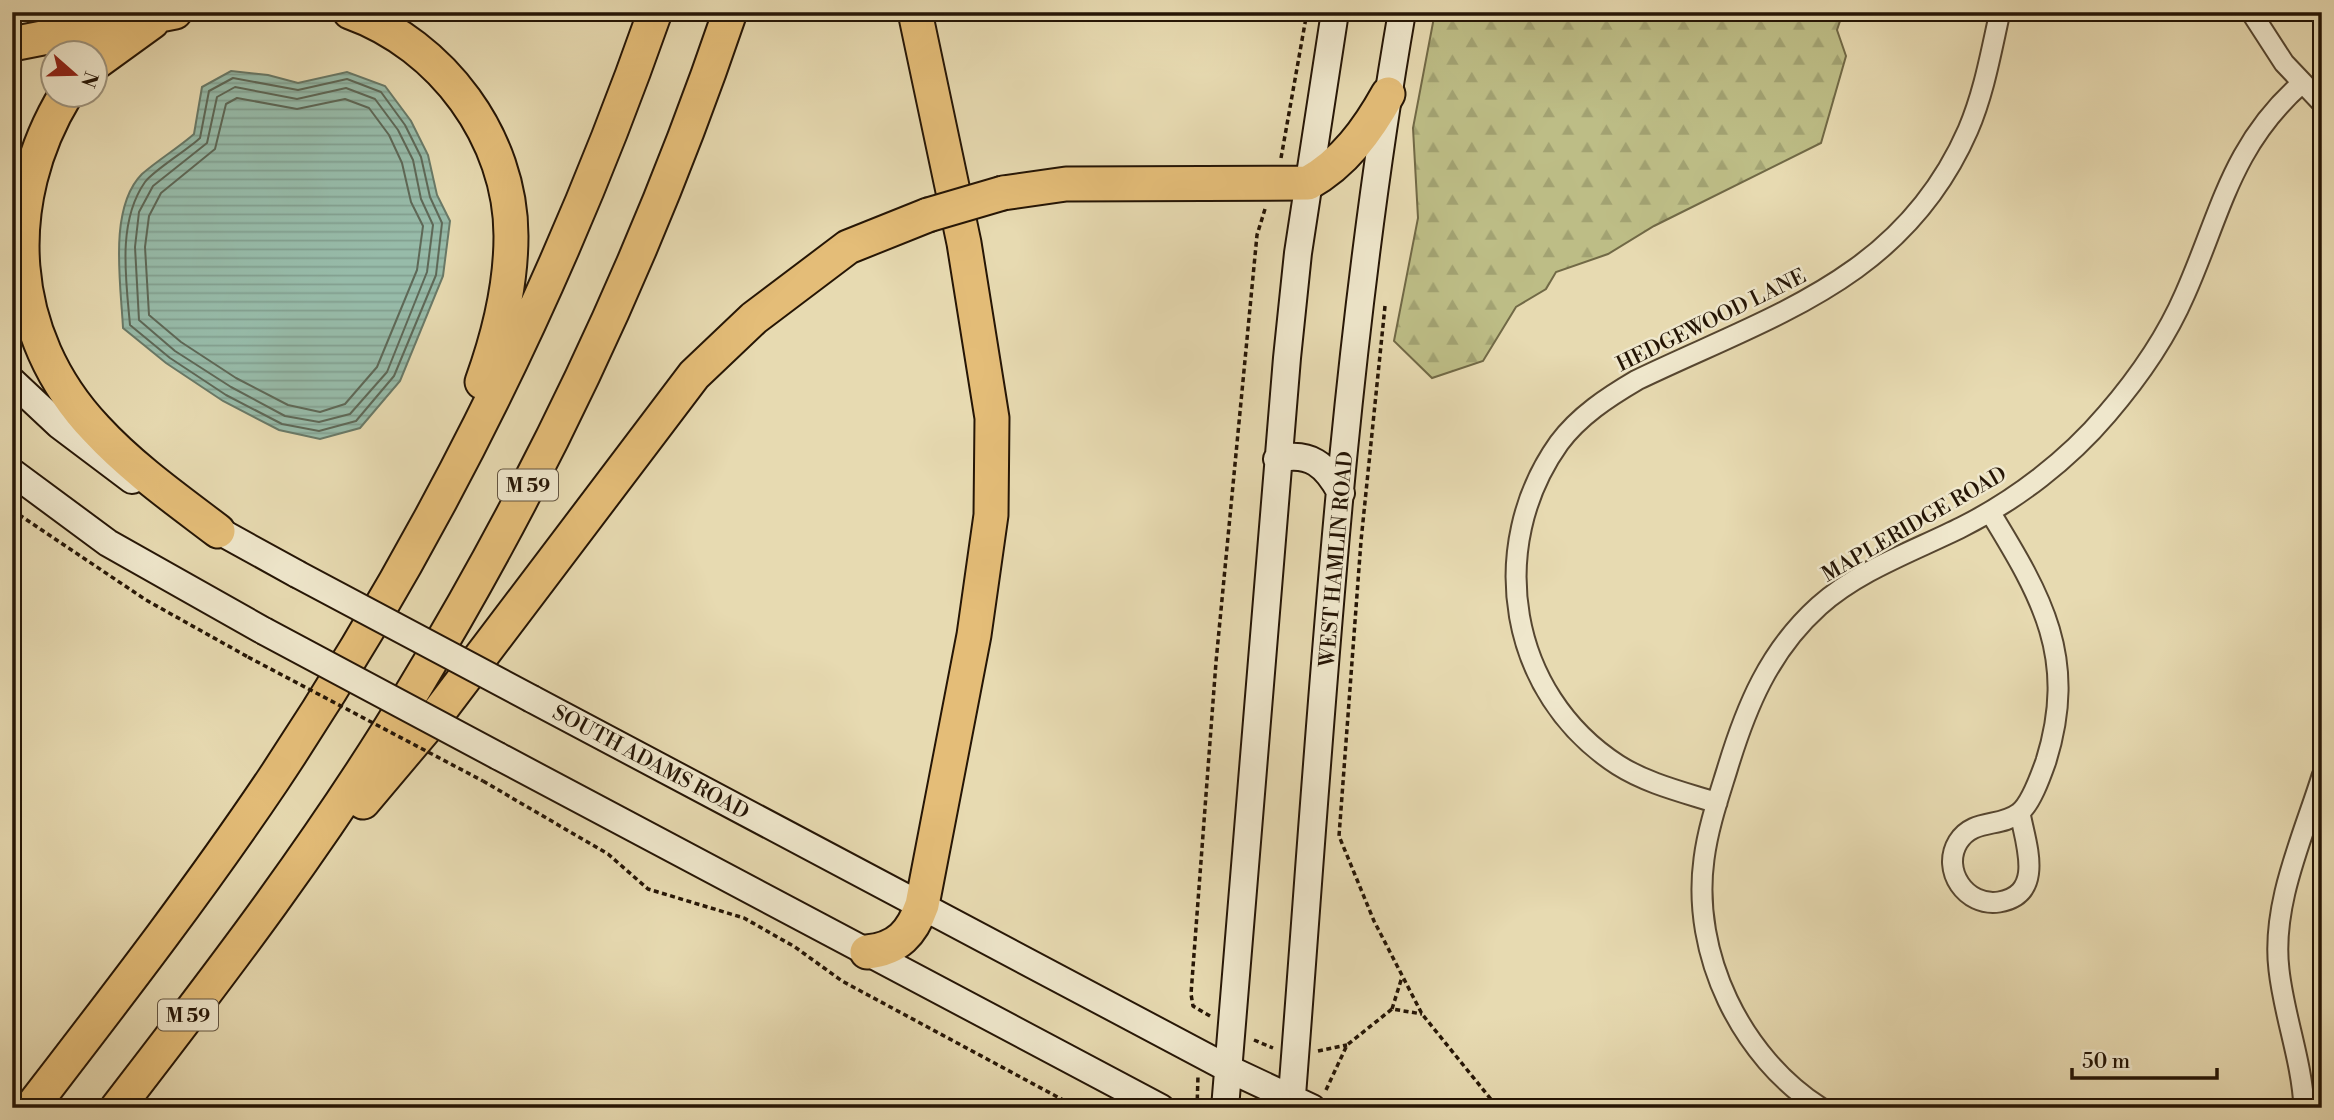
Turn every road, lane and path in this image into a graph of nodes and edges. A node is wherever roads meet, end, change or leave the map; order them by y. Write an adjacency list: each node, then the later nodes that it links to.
1 (176, 12): 11 (highway); 12 (highway)
2 (350, 12): 26 (highway)
3 (655, 12): 26 (highway)
4 (730, 12): 32 (highway, M 59)
5 (915, 12): 31 (highway)
6 (1307, 12): 17 (path)
7 (1335, 12): 18 (main road)
8 (1402, 12): 14 (main road, WEST HAMLIN ROAD)
9 (2000, 12): 29 (street, HEDGEWOOD LANE)
10 (2251, 12): 13 (street)
11 (12, 44)
12 (108, 54)
13 (2301, 84): 15 (street); 25 (street, MAPLERIDGE ROAD)
14 (1388, 94): 18 (highway); 23 (main road, WEST HAMLIN ROAD)
15 (2322, 103)
16 (57, 108): 27 (highway)
17 (1274, 183): 18 (highway); 32 (highway, bridge); 35 (path)
18 (1308, 183): 21 (main road)
19 (1385, 299): 34 (path)
20 (12, 381): 27 (main road, SOUTH ADAMS ROAD)
21 (1277, 458): 23 (main road); 43 (main road)
22 (12, 472): 33 (main road, bridge)
23 (1341, 493): 45 (main road, WEST HAMLIN ROAD)
24 (12, 510): 48 (path, bridge)
25 (1990, 512): 29 (street, MAPLERIDGE ROAD); 30 (street)
26 (434, 514): 46 (highway)
27 (218, 531): 31 (main road, SOUTH ADAMS ROAD, bridge)
28 (2322, 776): 54 (street)
29 (1717, 803): 53 (street, MAPLERIDGE ROAD)
30 (2021, 813): 30 (street)
31 (922, 905): 33 (highway); 43 (main road, SOUTH ADAMS ROAD)
32 (257, 923): 47 (highway, M 59)
33 (867, 952): 49 (main road)
34 (1402, 976): 36 (path); 37 (path)
35 (1193, 1006)
36 (1392, 1009): 37 (path); 39 (path)
37 (1422, 1014): 52 (path)
38 (1244, 1036): 40 (path)
39 (1347, 1045): 41 (path); 44 (path)
40 (1283, 1052)
41 (1310, 1052)
42 (1198, 1066): 50 (path)
43 (1229, 1069): 45 (main road, SOUTH ADAMS ROAD); 51 (main road)
44 (1327, 1086)
45 (1298, 1105)
46 (31, 1108)
47 (117, 1108)
48 (1078, 1108)
49 (1161, 1108)
50 (1196, 1108)
51 (1225, 1108)
52 (1499, 1108)
53 (1821, 1108)
54 (2304, 1108)

